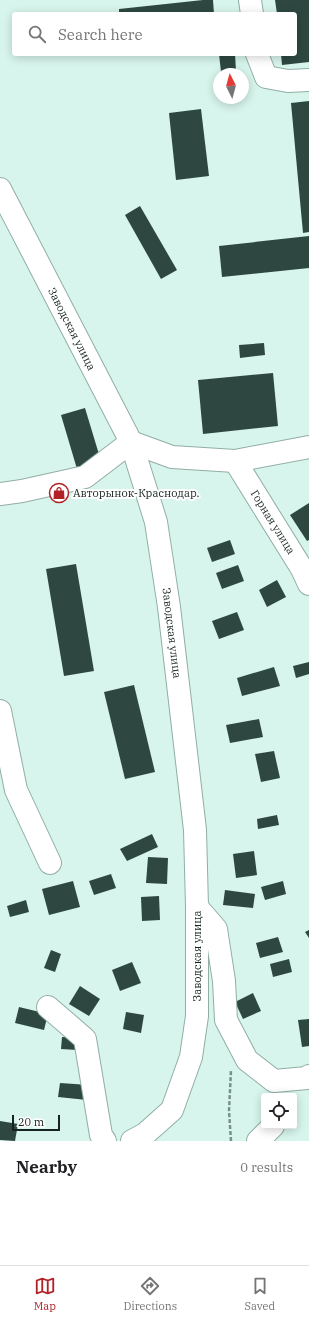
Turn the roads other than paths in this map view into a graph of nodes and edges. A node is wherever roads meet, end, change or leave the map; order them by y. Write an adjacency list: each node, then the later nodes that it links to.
1 (250, 0): 2 (street)
2 (252, 12)
3 (258, 56): 4 (street)
4 (309, 80)
5 (0, 188): 6 (street, Заводская улица)
6 (131, 442): 8 (street); 9 (street); 13 (street, Заводская улица)
7 (309, 447): 8 (street)
8 (235, 461): 10 (street, Горная улица)
9 (0, 494)
10 (309, 584)
11 (0, 711): 12 (street)
12 (50, 863)
13 (197, 907): 16 (street); 19 (street, Заводская улица)
14 (48, 1007): 18 (street)
15 (309, 1076): 16 (street)
16 (280, 1089)
17 (270, 1129): 20 (street)
18 (105, 1141)
19 (132, 1141)
20 (258, 1141)

